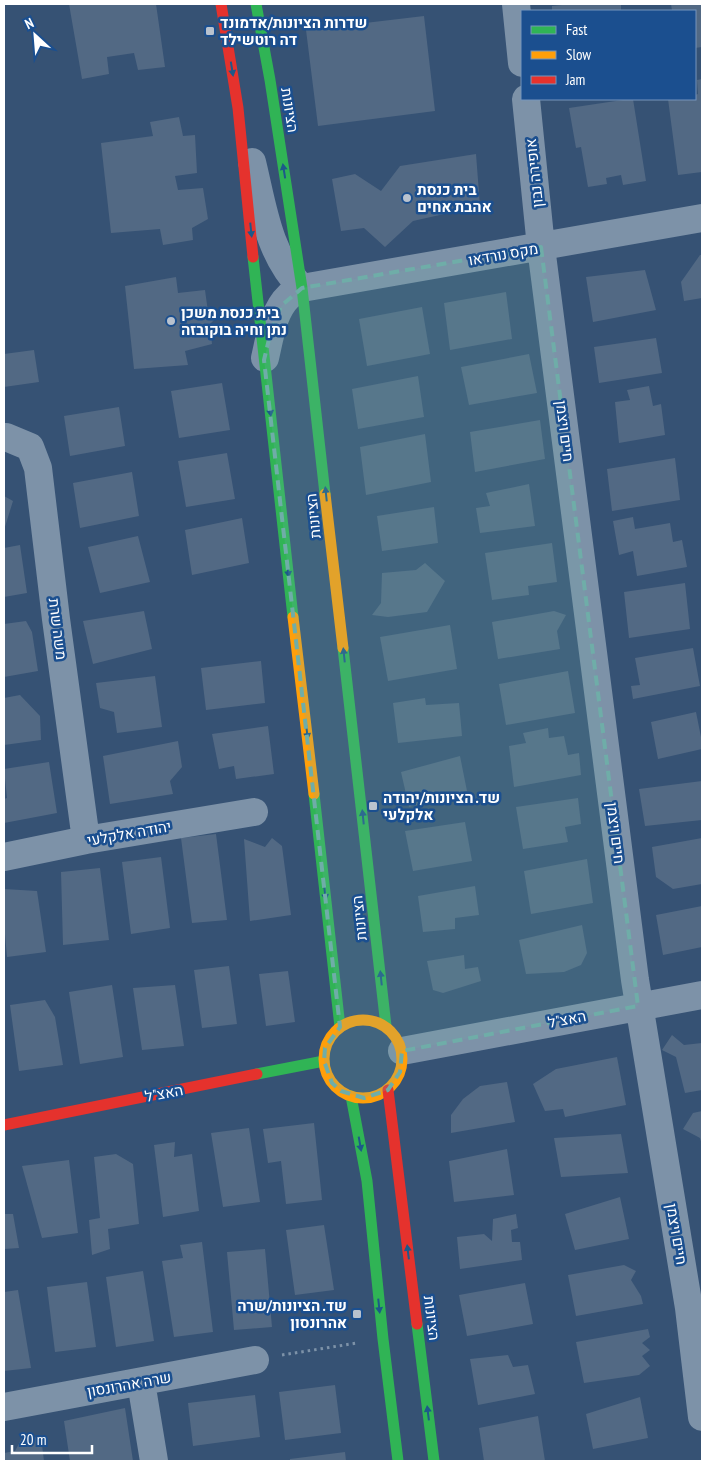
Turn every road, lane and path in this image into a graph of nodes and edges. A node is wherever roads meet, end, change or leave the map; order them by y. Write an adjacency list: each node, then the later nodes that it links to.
1 (221, 4): 6 (street, הציונות, one-way to 6)
2 (256, 4): 9 (street, הציונות, one-way to 2)
3 (516, 4): 4 (street)
4 (521, 53)
5 (526, 100): 8 (street, אופירה נבון)
6 (238, 108): 9 (street); 10 (street, הציונות, one-way to 10)
7 (702, 218): 8 (street, מקס נורדאו)
8 (541, 247): 9 (street, מקס נורדאו); 16 (street, חיים ויצמן)
9 (302, 288): 10 (street); 17 (street, הציונות, one-way to 9)
10 (264, 360): 18 (street, הציונות, one-way to 18)
11 (4, 437): 13 (street, משה שרת)
12 (254, 812): 13 (street, יהודה אלקלעי)
13 (86, 840): 14 (street, יהודה אלקלעי)
14 (4, 856)
15 (702, 995): 16 (street, האצ"ל)
16 (638, 1006): 19 (street, האצ"ל); 28 (street, חיים ויצמן)
17 (386, 1026): 18 (street); 19 (street)
18 (340, 1027): 20 (street)
19 (402, 1050): 21 (street)
20 (324, 1061): 22 (street); 23 (street, האצ"ל)
21 (388, 1090): 22 (street); 31 (street, הציונות, one-way to 21)
22 (351, 1096): 30 (street, one-way to 30)
23 (4, 1125)
24 (363, 1342): 25 (path)
25 (255, 1360): 26 (street, שרה אהרונסון)
26 (141, 1382): 27 (street, שרה אהרונסון); 29 (street)
27 (4, 1407)
28 (702, 1417)
29 (154, 1461)
30 (398, 1461)
31 (434, 1461)

